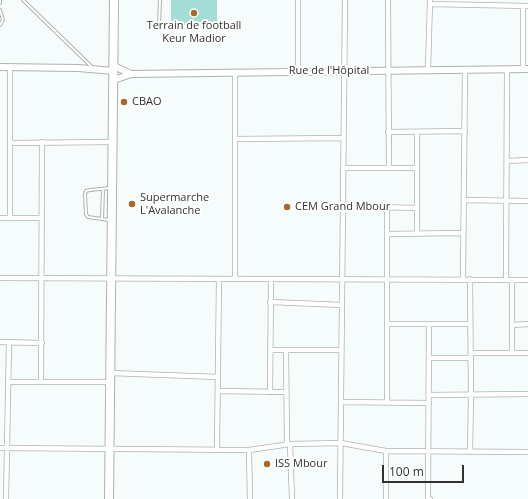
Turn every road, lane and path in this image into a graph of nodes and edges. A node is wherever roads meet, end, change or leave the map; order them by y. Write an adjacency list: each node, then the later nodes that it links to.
1 (23, 0): 16 (lane)
2 (114, 0): 17 (highway)
3 (160, 0): 13 (lane)
4 (298, 0): 25 (street)
5 (345, 0): 22 (street)
6 (388, 0): 23 (street)
7 (430, 2): 8 (street); 20 (street)
8 (475, 2): 9 (street)
9 (505, 3): 10 (street)
10 (525, 6): 19 (street)
11 (0, 10): 12 (lane)
12 (0, 25)
13 (159, 25)
14 (0, 67): 15 (main road)
15 (10, 67): 16 (main road); 35 (street)
16 (94, 69): 17 (main road)
17 (114, 69): 26 (main road); 27 (highway)
18 (465, 69): 20 (main road, Rue de l'Hôpital); 21 (main road, Rue de l'Hôpital); 28 (street)
19 (525, 69): 21 (main road, Rue de l'Hôpital)
20 (428, 70): 23 (main road, Rue de l'Hôpital)
21 (507, 70): 37 (street)
22 (344, 71): 23 (main road, Rue de l'Hôpital); 25 (main road, Rue de l'Hôpital); 32 (street)
23 (388, 71): 29 (street)
24 (235, 72): 25 (main road, Rue de l'Hôpital); 26 (main road, Rue de l'Hôpital); 31 (street)
25 (298, 72)
26 (131, 74): 27 (main road)
27 (114, 80): 34 (highway)
28 (464, 131): 30 (street); 43 (street)
29 (388, 132): 30 (street); 39 (street)
30 (417, 132): 40 (street)
31 (236, 138): 32 (street); 61 (street)
32 (343, 138): 38 (street)
33 (42, 142): 34 (street); 35 (street); 51 (street)
34 (113, 142): 42 (highway)
35 (10, 143): 50 (street)
36 (528, 160): 37 (street)
37 (507, 161): 44 (street)
38 (343, 168): 39 (street); 46 (street)
39 (388, 168): 40 (street)
40 (418, 168): 48 (street)
41 (103, 188): 42 (lane); 52 (lane); 52 (lane)
42 (112, 188): 53 (highway)
43 (464, 200): 44 (street); 54 (street)
44 (506, 201): 45 (street); 67 (street)
45 (528, 201)
46 (343, 206): 47 (street); 63 (street)
47 (387, 207): 48 (street); 55 (street)
48 (417, 208): 56 (street)
49 (0, 218): 50 (street)
50 (10, 218): 51 (street)
51 (42, 218): 58 (street)
52 (102, 219): 53 (lane)
53 (112, 220): 59 (highway)
54 (463, 233): 56 (street); 65 (street)
55 (388, 234): 56 (street); 64 (street)
56 (417, 234)
57 (0, 278): 58 (street)
58 (42, 278): 59 (street); 79 (street)
59 (111, 278): 60 (street); 88 (highway)
60 (219, 279): 61 (street); 87 (street)
61 (235, 279): 62 (street)
62 (271, 279): 63 (street); 70 (street)
63 (342, 279): 64 (street); 71 (street)
64 (388, 279): 65 (street); 72 (street)
65 (463, 279): 66 (street)
66 (470, 280): 67 (street); 74 (street)
67 (506, 280): 68 (street)
68 (512, 280): 69 (street); 75 (street)
69 (528, 280)
70 (270, 302): 71 (street); 80 (street)
71 (342, 305): 81 (street)
72 (388, 324): 73 (street); 98 (street)
73 (429, 324): 74 (street); 86 (street)
74 (470, 324): 85 (street)
75 (512, 324): 76 (street); 83 (street)
76 (528, 324)
77 (0, 342): 78 (street)
78 (9, 342): 79 (street); 89 (street)
79 (42, 343): 90 (street)
80 (270, 350): 82 (street); 92 (street)
81 (342, 350): 82 (street); 97 (street)
82 (286, 351): 93 (street)
83 (512, 353): 84 (street); 85 (street)
84 (528, 353)
85 (471, 355): 86 (street); 96 (street)
86 (430, 358): 95 (street)
87 (218, 377): 88 (street); 91 (street)
88 (110, 378): 90 (street); 104 (highway)
89 (8, 382): 90 (street); 103 (street)
90 (42, 382)
91 (218, 391): 92 (street); 105 (street)
92 (270, 392): 93 (street)
93 (286, 392): 101 (street)
94 (528, 394): 96 (street)
95 (429, 395): 96 (street); 99 (street)
96 (471, 395): 109 (street)
97 (341, 402): 98 (street); 100 (street)
98 (388, 402): 99 (street)
99 (429, 403): 108 (street)
100 (340, 443): 101 (street); 107 (street); 115 (street)
101 (289, 444): 106 (street); 114 (street)
102 (0, 448): 103 (street)
103 (7, 448): 104 (street); 111 (street)
104 (110, 448): 105 (street); 112 (highway)
105 (217, 449): 106 (street)
106 (250, 450): 113 (street)
107 (386, 451): 108 (street); 116 (street)
108 (429, 451): 109 (street); 117 (street)
109 (470, 452): 110 (street)
110 (528, 452)
111 (6, 499)
112 (109, 499)
113 (250, 499)
114 (292, 499)
115 (340, 499)
116 (386, 499)
117 (430, 499)

